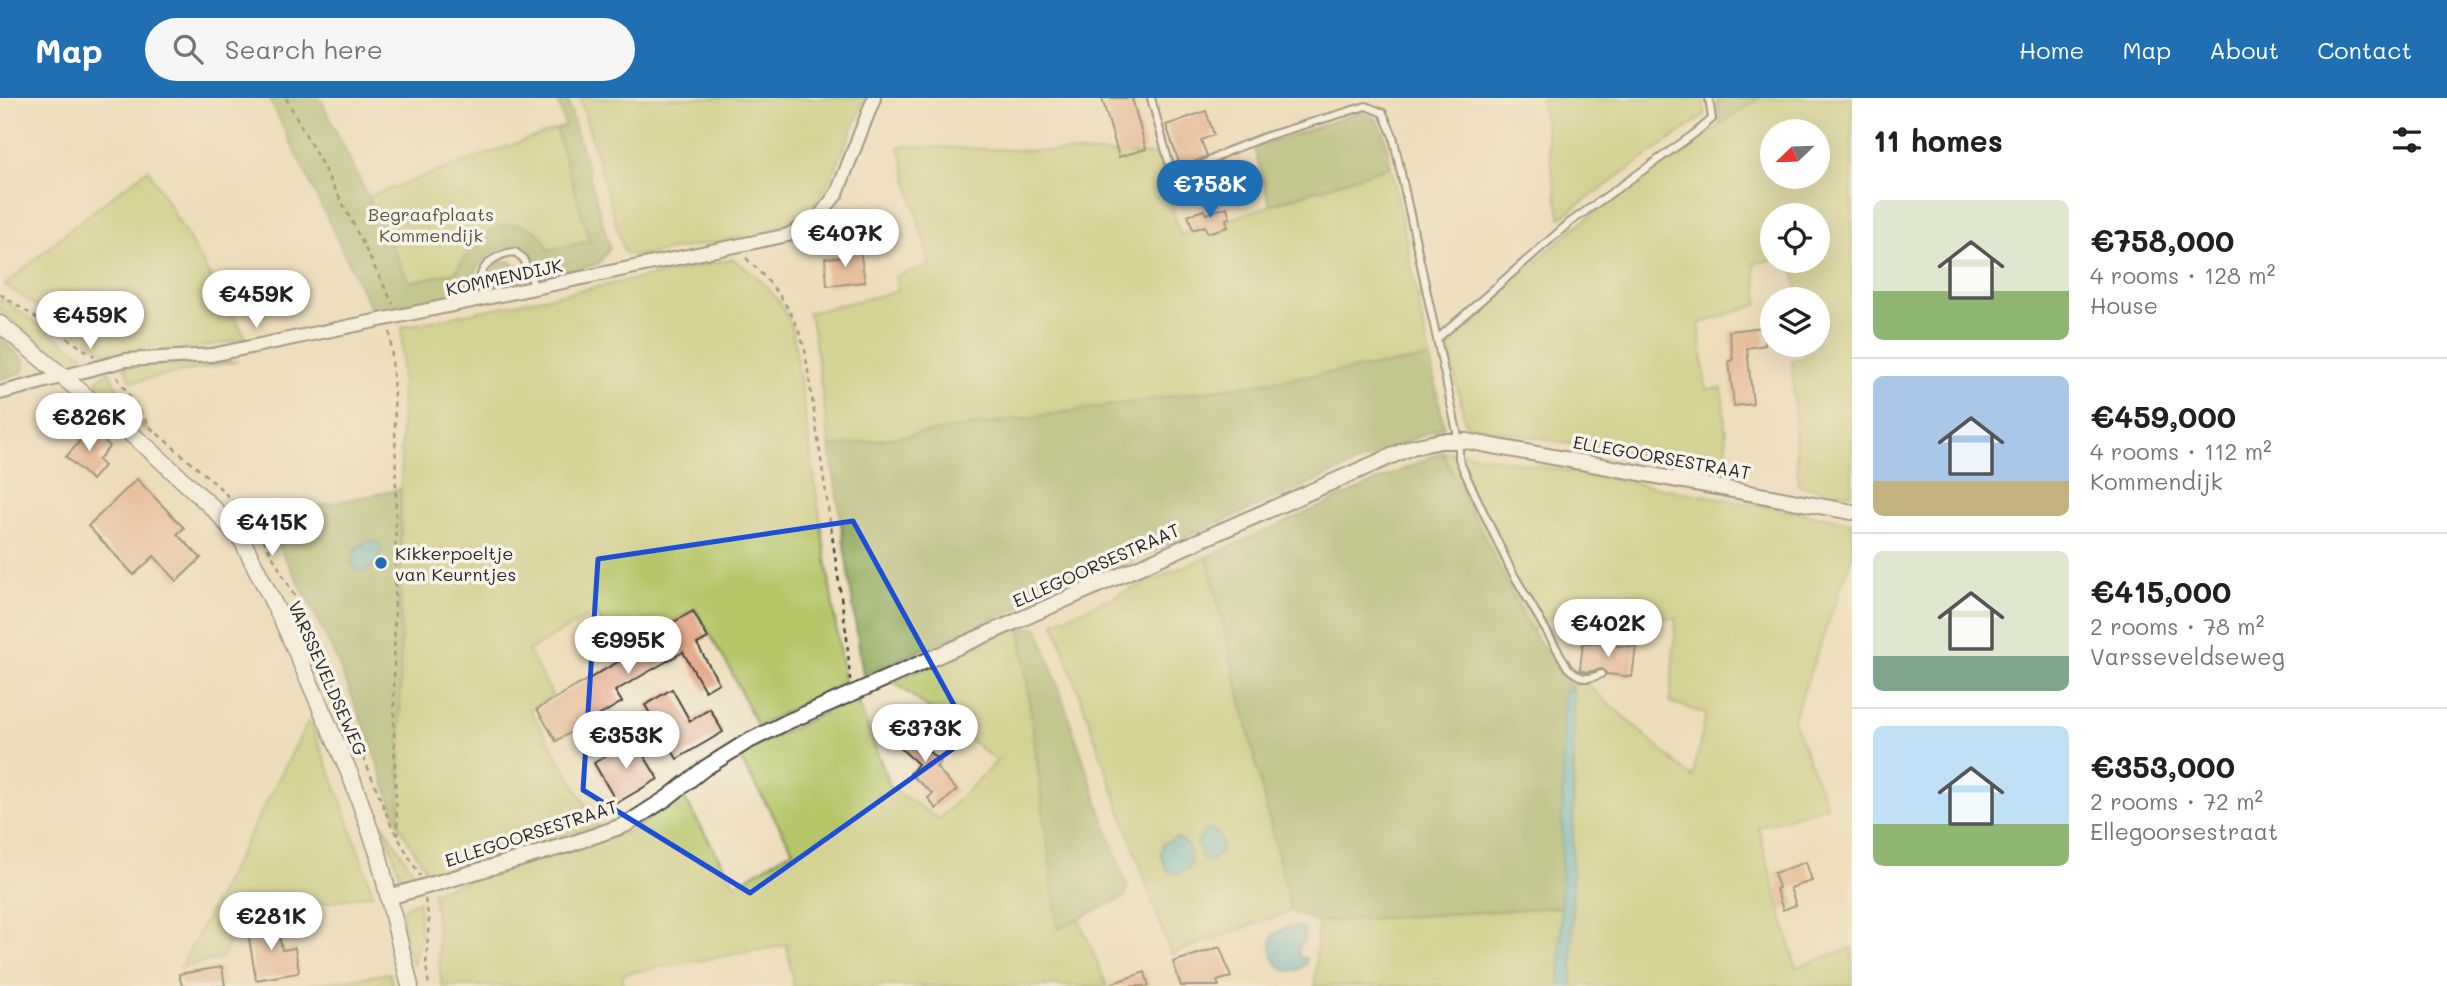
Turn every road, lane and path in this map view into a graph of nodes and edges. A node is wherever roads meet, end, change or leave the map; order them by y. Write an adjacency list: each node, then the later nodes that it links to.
1 (286, 98): 8 (path)
2 (874, 98): 5 (street, KOMMENDIJK)
3 (1152, 98): 10 (lane)
4 (1709, 98): 10 (lane)
5 (735, 247): 6 (street, KOMMENDIJK); 16 (path)
6 (535, 288): 7 (street, KOMMENDIJK); 7 (lane)
7 (484, 299): 8 (street, KOMMENDIJK)
8 (394, 317): 11 (street, KOMMENDIJK); 17 (path)
9 (0, 324): 11 (main road, VARSSEVELDSEWEG)
10 (1437, 339): 13 (lane)
11 (62, 377): 12 (street, KOMMENDIJK); 18 (main road, VARSSEVELDSEWEG)
12 (0, 393)
13 (1459, 441): 14 (street, ELLEGOORSESTRAAT); 15 (lane); 16 (street, ELLEGOORSESTRAAT)
14 (1852, 512)
15 (1601, 674)
16 (851, 694): 17 (street, ELLEGOORSESTRAAT)
17 (423, 887): 18 (street, ELLEGOORSESTRAAT); 20 (path)
18 (389, 897): 19 (main road, VARSSEVELDSEWEG)
19 (410, 986)
20 (429, 986)

